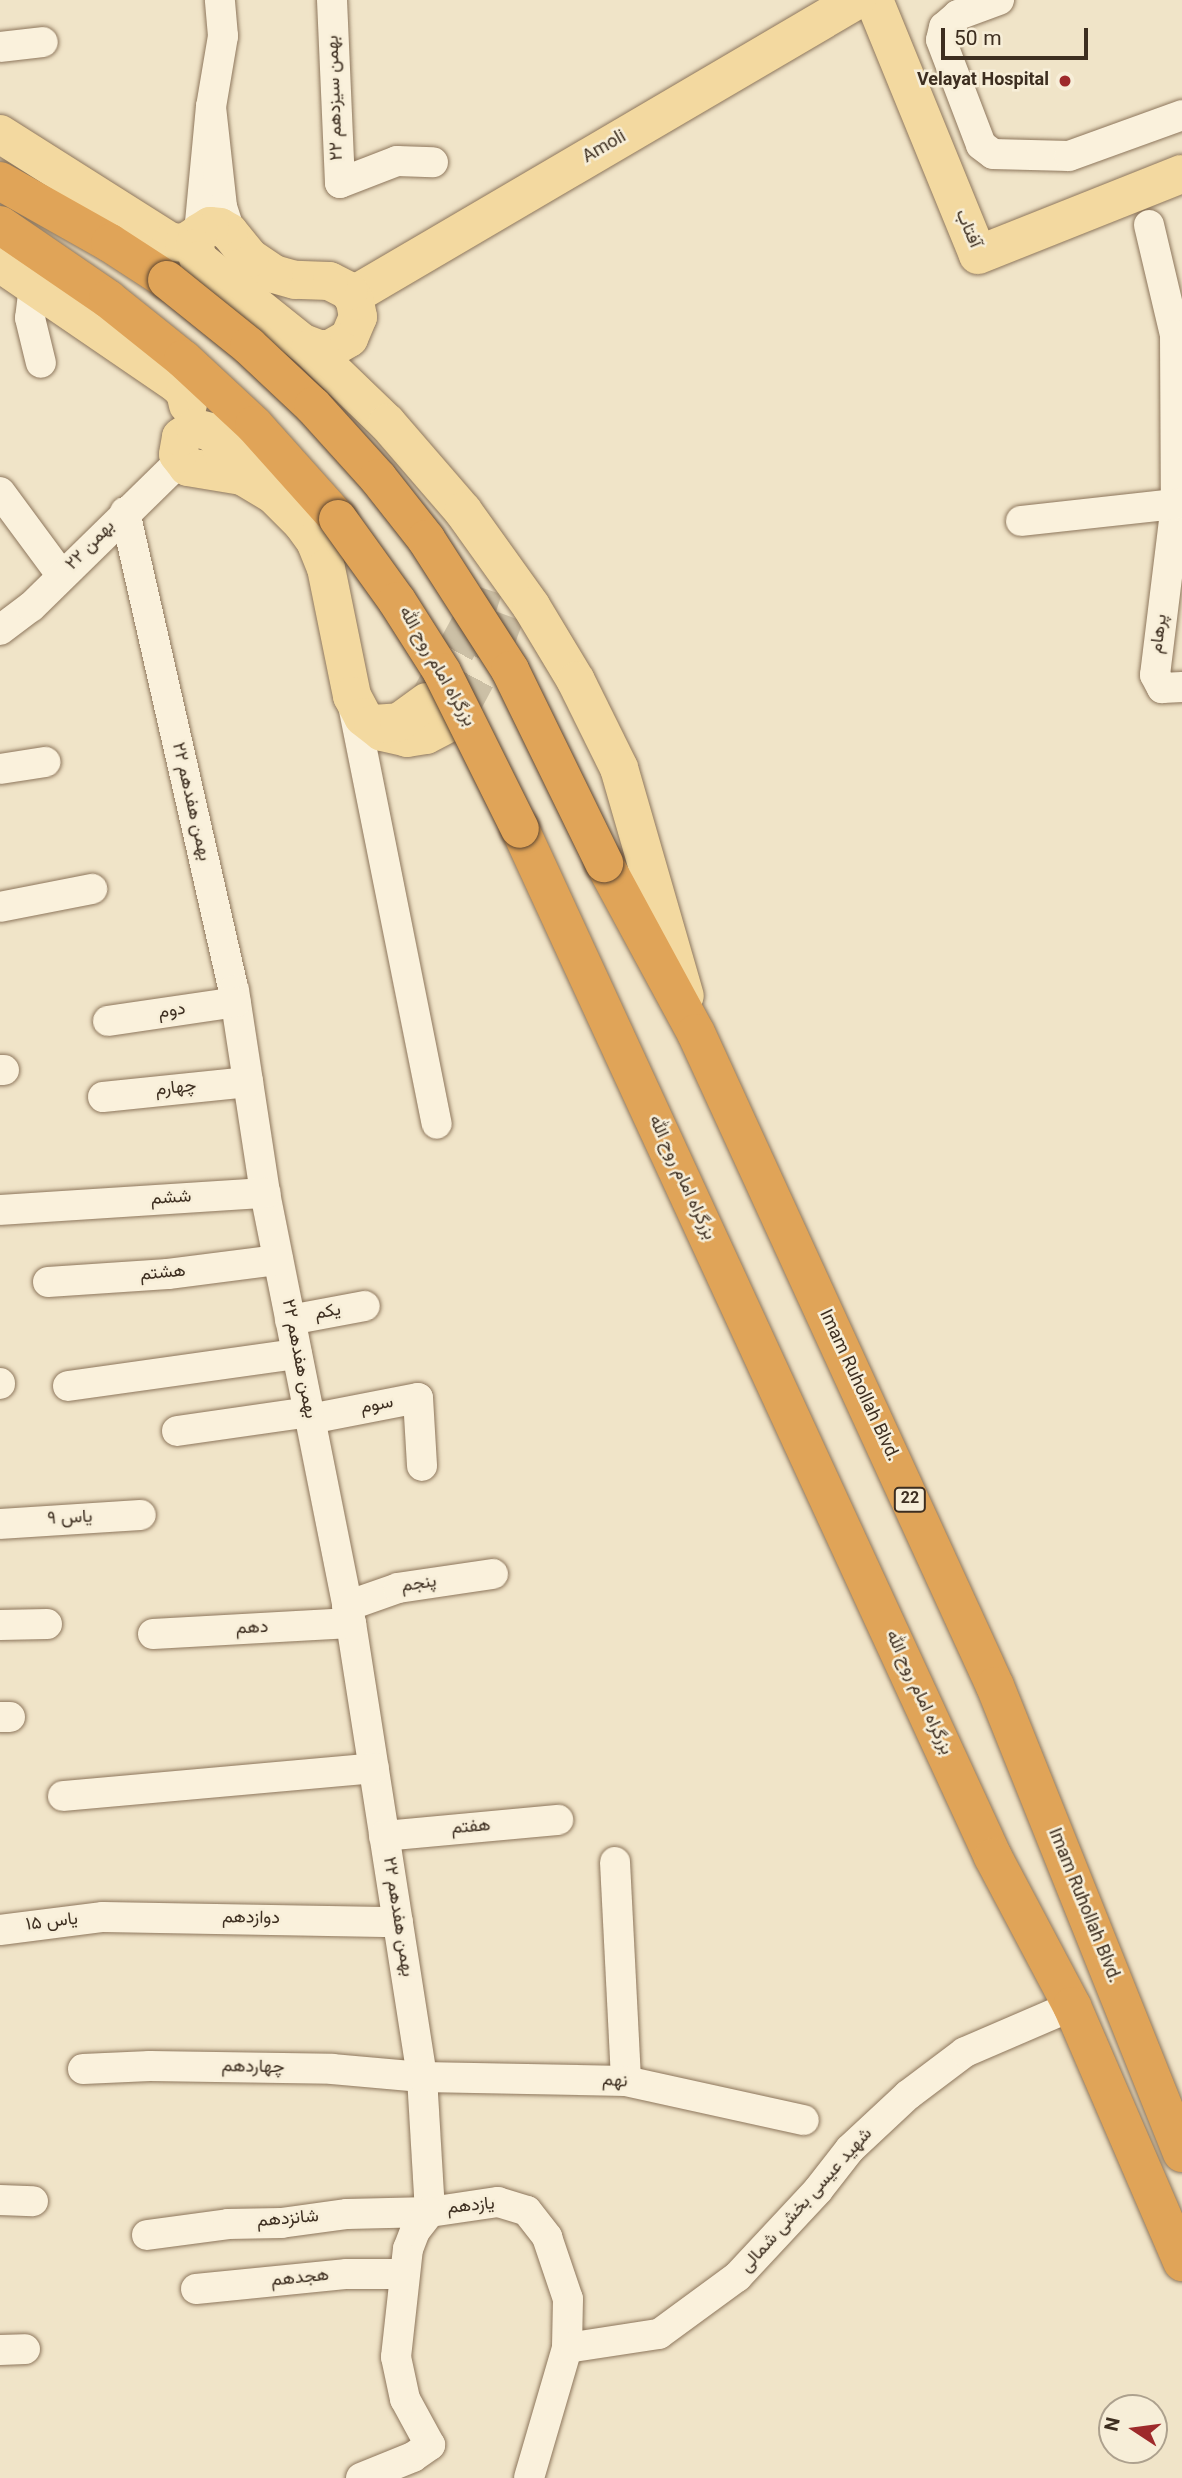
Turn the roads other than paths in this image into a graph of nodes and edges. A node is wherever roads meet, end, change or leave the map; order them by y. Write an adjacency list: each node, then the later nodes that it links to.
1 (219, 0): 15 (street)
2 (332, 0): 10 (street, ۲۲ بهمن سیزدهم)
3 (858, 0): 18 (main road, Amoli)
4 (874, 0): 11 (main road, آفتاب)
5 (999, 0): 8 (street)
6 (43, 42): 7 (street)
7 (0, 47)
8 (1182, 115)
9 (0, 134): 15 (main road)
10 (433, 162)
11 (1182, 174)
12 (0, 181): 40 (highway, Imam Ruhollah Blvd. / 22, bridge)
13 (0, 225): 20 (highway, بزرگراه امام روح الله)
14 (1149, 225): 19 (street, پرهام)
15 (200, 236): 18 (main road); 21 (main road)
16 (0, 263): 17 (main road)
17 (34, 286): 22 (street); 24 (main road)
18 (355, 309): 21 (main road, Amoli); 23 (main road)
19 (1178, 335): 26 (street, پرهام)
20 (162, 341): 24 (main road); 70 (highway, بزرگراه امام روح الله, bridge)
21 (303, 343): 23 (main road)
22 (41, 363)
23 (374, 410): 40 (main road)
24 (183, 434): 27 (street, ۲۲ بهمن); 32 (main road)
25 (0, 492): 29 (street)
26 (1176, 504): 28 (street); 31 (street, پرهام)
27 (125, 512): 29 (street, ۲۲ بهمن); 38 (street, ۲۲ بهمن هفدهم)
28 (1021, 522)
29 (62, 576): 30 (street, ۲۲ بهمن)
30 (0, 630)
31 (1182, 687)
32 (351, 692): 33 (main road); 43 (street)
33 (435, 714)
34 (45, 762): 35 (street)
35 (0, 769)
36 (92, 889): 37 (street)
37 (0, 907)
38 (236, 1002): 39 (street, دوم); 41 (street, ۲۲ بهمن هفدهم)
39 (108, 1021)
40 (696, 1033): 75 (highway, Imam Ruhollah Blvd. / 22)
41 (248, 1082): 42 (street, چهارم); 44 (street, ۲۲ بهمن هفدهم)
42 (103, 1097)
43 (437, 1124)
44 (265, 1193): 45 (street, ششم); 46 (street, ۲۲ بهمن هفدهم)
45 (0, 1210)
46 (278, 1260): 47 (street, هشتم); 49 (street, ۲۲ بهمن هفدهم)
47 (48, 1282)
48 (365, 1306): 49 (street, یکم)
49 (290, 1320): 50 (street, ۲۲ بهمن هفدهم)
50 (297, 1354): 51 (street); 52 (street, ۲۲ بهمن هفدهم)
51 (68, 1386)
52 (309, 1416): 53 (street); 54 (street, سوم); 58 (street, ۲۲ بهمن هفدهم)
53 (177, 1431)
54 (422, 1466)
55 (141, 1515): 56 (street, یاس ۹)
56 (0, 1524)
57 (493, 1574): 58 (street, پنجم)
58 (349, 1614): 61 (street, دهم); 62 (street, ۲۲ بهمن هفدهم)
59 (47, 1624): 60 (street)
60 (0, 1625)
61 (153, 1634)
62 (374, 1768): 63 (street); 65 (street, ۲۲ بهمن هفدهم)
63 (63, 1796)
64 (558, 1820): 65 (street, هفتم)
65 (384, 1836): 68 (street, ۲۲ بهمن هفدهم)
66 (615, 1862): 73 (street)
67 (103, 1917): 68 (street, دوازدهم); 69 (street, یاس ۱۵)
68 (398, 1922): 72 (street, ۲۲ بهمن هفدهم)
69 (0, 1930)
70 (1072, 2006): 80 (highway, بزرگراه امام روح الله); 83 (street, شهید عیسی بخشی شمالی)
71 (83, 2069): 72 (street, چهاردهم)
72 (422, 2077): 73 (street, نهم); 78 (street, ۲۲ بهمن هفدهم)
73 (626, 2081): 74 (street, نهم)
74 (804, 2120)
75 (1182, 2153)
76 (0, 2200): 77 (street)
77 (33, 2201)
78 (430, 2212): 79 (street, شانزدهم); 81 (street, یازدهم); 83 (street, یازدهم)
79 (147, 2235)
80 (1182, 2262)
81 (404, 2274): 82 (street, هجدهم); 84 (street, یازدهم)
82 (196, 2289)
83 (568, 2348): 85 (street, یازدهم)
84 (361, 2478)
85 (529, 2478)

